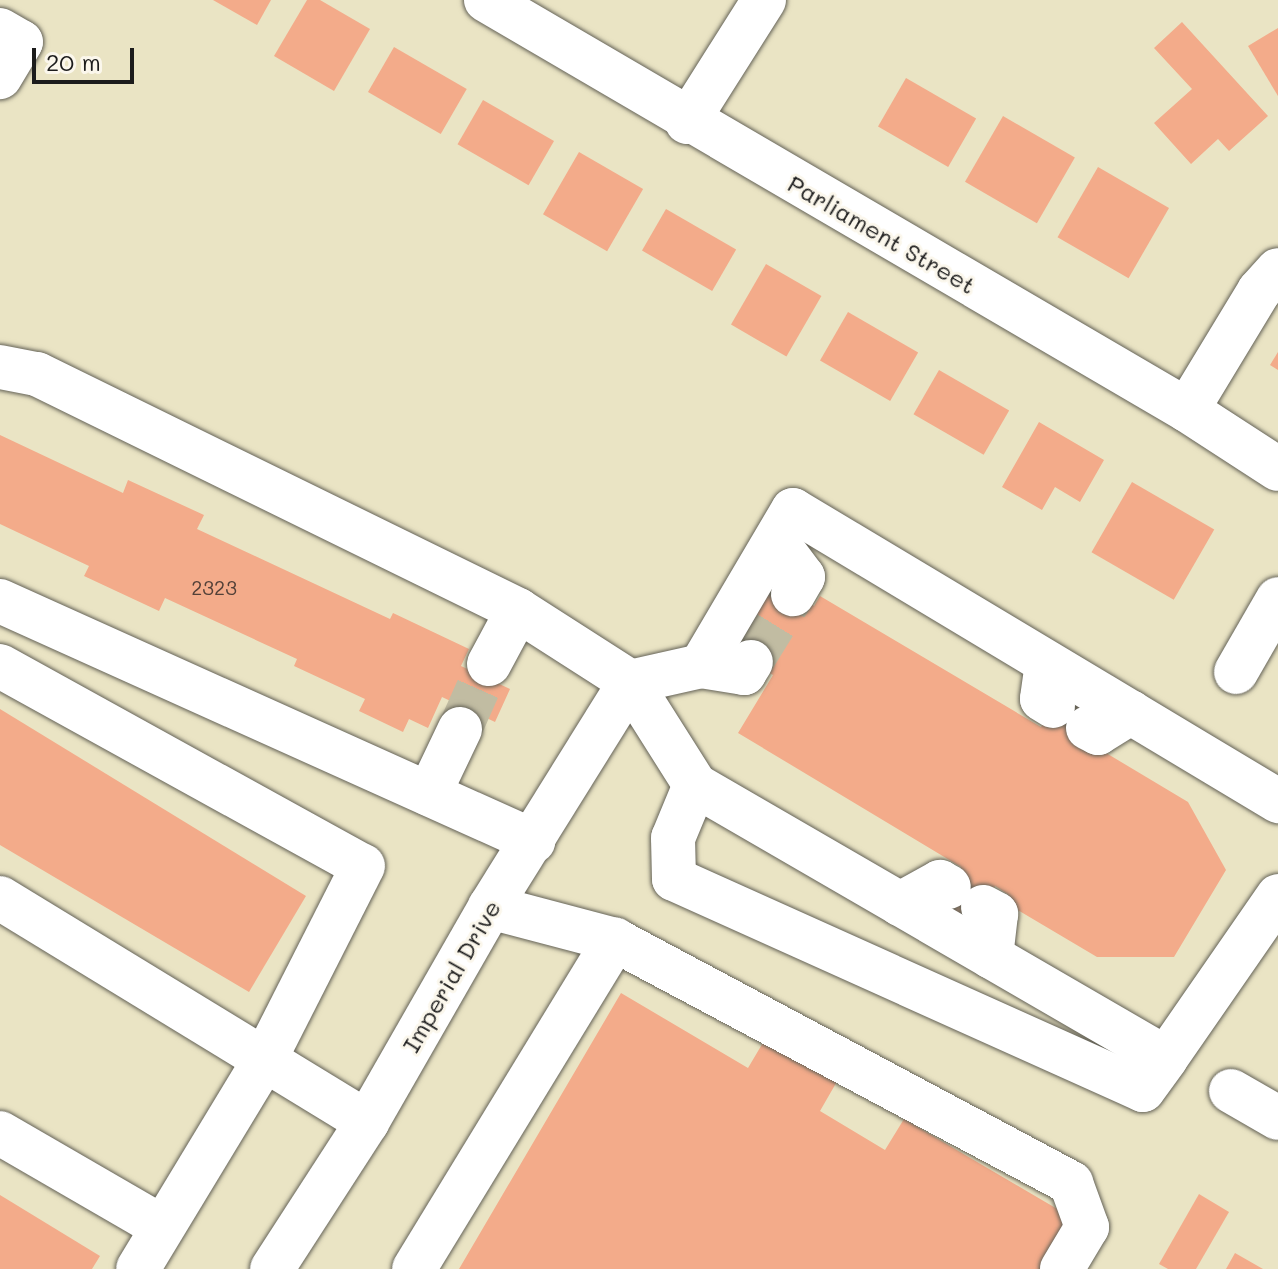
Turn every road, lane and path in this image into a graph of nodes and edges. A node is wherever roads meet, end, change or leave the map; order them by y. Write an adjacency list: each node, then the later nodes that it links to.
1 (486, 0): 5 (street, Parliament Street)
2 (764, 0): 5 (street)
3 (0, 30): 4 (street)
4 (0, 77)
5 (687, 122): 8 (street, Parliament Street)
6 (1278, 270): 8 (street)
7 (0, 367): 14 (street)
8 (1187, 410): 9 (street, Parliament Street)
9 (1278, 469)
10 (776, 541): 11 (street); 16 (street); 19 (street)
11 (793, 594)
12 (1278, 599): 20 (street)
13 (0, 601): 25 (street)
14 (518, 610): 17 (street); 21 (street)
15 (751, 662): 19 (street)
16 (1047, 663): 22 (street); 22 (street)
17 (489, 664)
18 (0, 666): 35 (street)
19 (701, 666): 21 (street)
20 (1236, 672)
21 (630, 682): 24 (street); 27 (street, Imperial Drive)
22 (1131, 712): 26 (street)
23 (460, 729): 25 (street)
24 (695, 785): 30 (street); 34 (street)
25 (429, 794): 27 (street)
26 (1278, 801)
27 (533, 841): 31 (street, Imperial Drive)
28 (1278, 896): 34 (street)
29 (0, 898): 35 (street)
30 (900, 904): 33 (street); 33 (street)
31 (490, 907): 32 (street); 38 (street, Imperial Drive)
32 (615, 940): 43 (street); 44 (street)
33 (991, 957): 34 (street)
34 (1166, 1058)
35 (265, 1059): 38 (street); 40 (street)
36 (1231, 1091): 37 (street)
37 (1278, 1118)
38 (367, 1122): 41 (street, Imperial Drive)
39 (0, 1133): 40 (street)
40 (162, 1227): 42 (street)
41 (283, 1266)
42 (138, 1269)
43 (414, 1269)
44 (1062, 1269)

